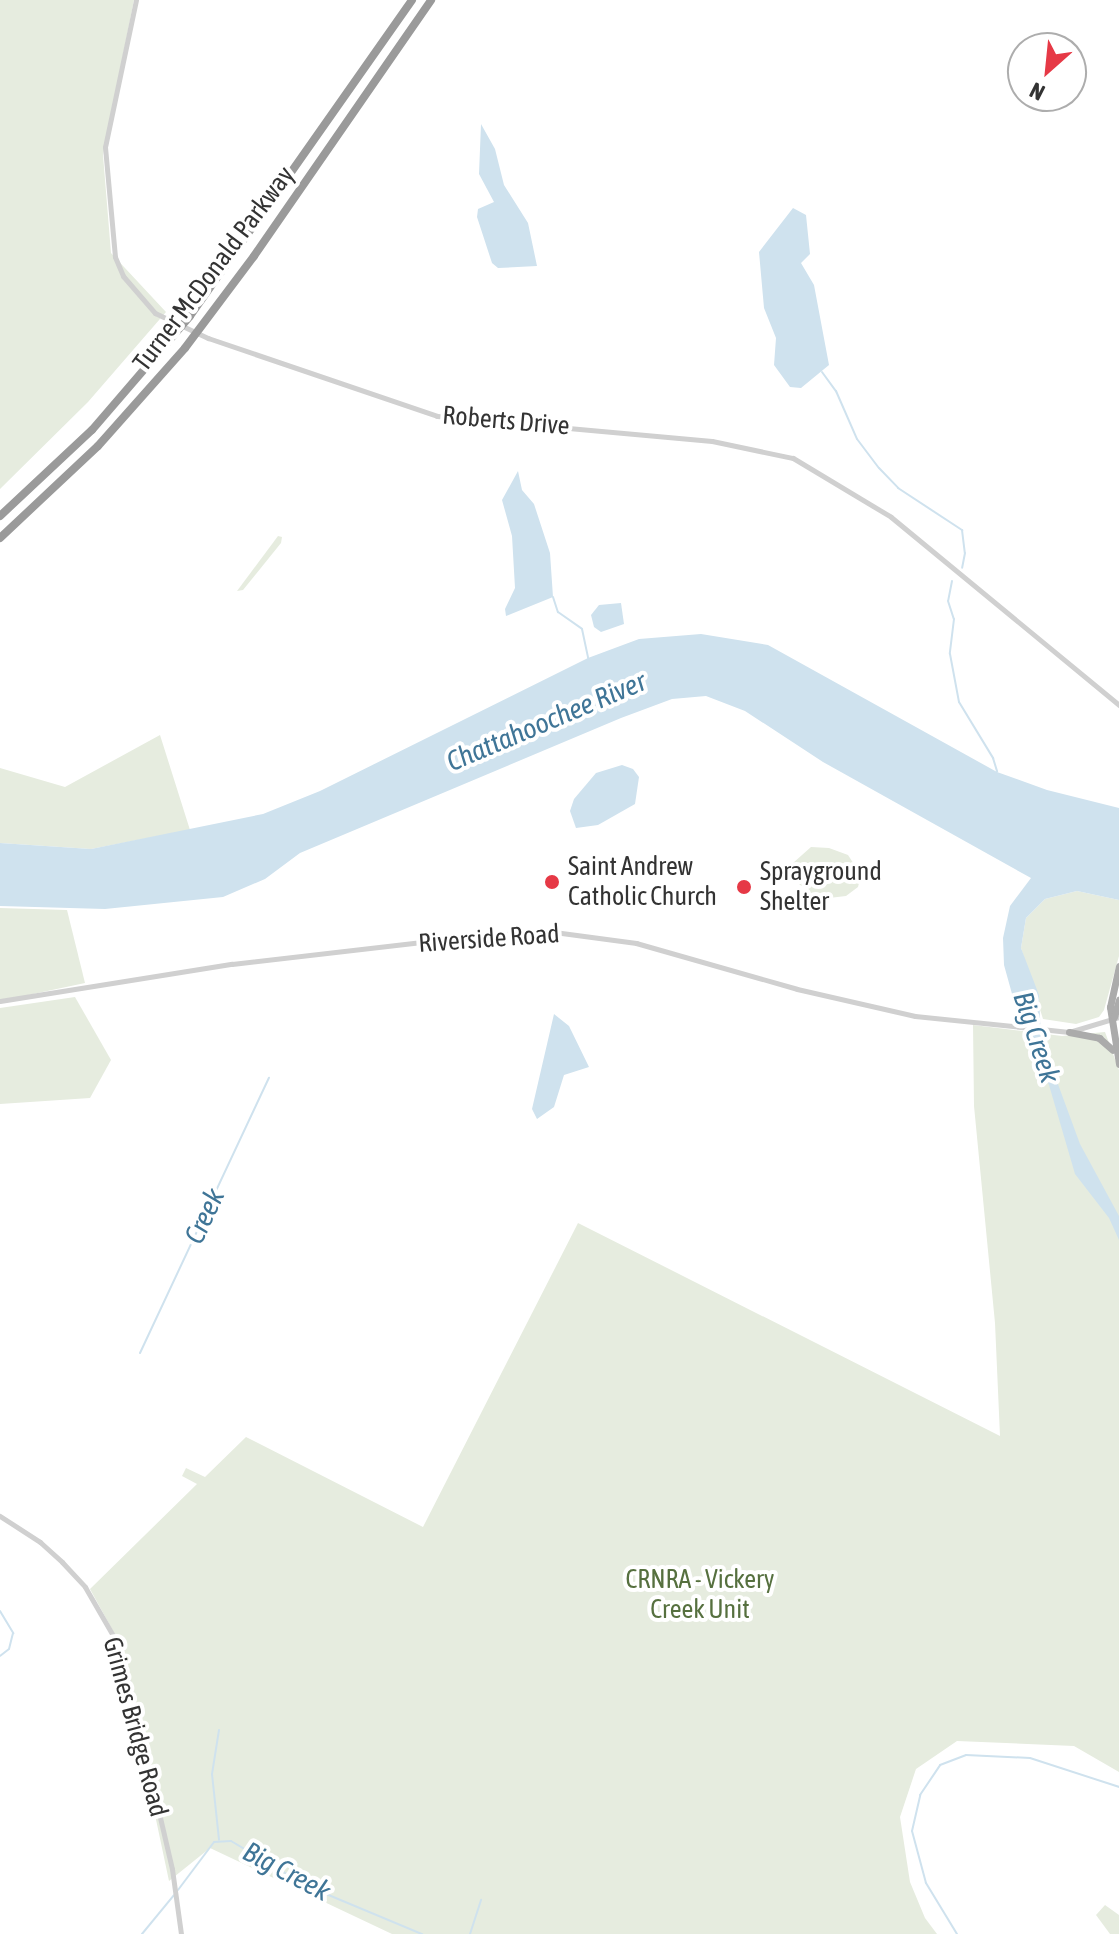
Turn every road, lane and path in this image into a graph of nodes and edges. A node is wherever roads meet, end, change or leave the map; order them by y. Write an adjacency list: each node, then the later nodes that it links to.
1 (136, 0): 6 (street, Roberts Drive)
2 (412, 0): 4 (highway, Turner McDonald Parkway)
3 (431, 0): 5 (highway, Turner McDonald Parkway)
4 (0, 516)
5 (0, 538)
6 (1119, 705)
7 (1119, 966): 10 (main road)
8 (1119, 1000): 10 (main road)
9 (0, 1001): 11 (street, Riverside Road)
10 (1116, 1018): 11 (street, Riverside Road); 12 (main road)
11 (1069, 1032): 12 (main road)
12 (1118, 1062)
13 (0, 1516): 14 (street, Grimes Bridge Road)
14 (181, 1934)

